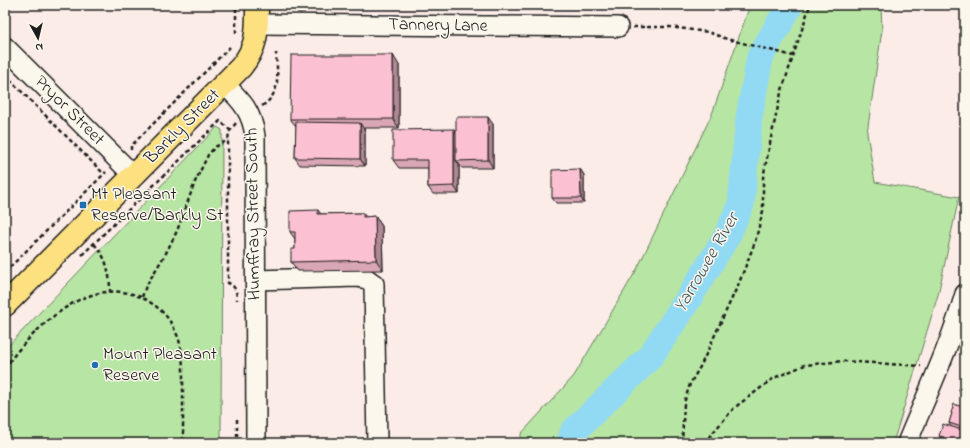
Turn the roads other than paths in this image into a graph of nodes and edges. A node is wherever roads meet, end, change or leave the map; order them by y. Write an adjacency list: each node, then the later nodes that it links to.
1 (250, 12): 2 (street, Tannery Lane); 4 (main road)
2 (618, 27)
3 (5, 47): 5 (street, Pryor Street)
4 (225, 85): 5 (main road, Barkly Street); 6 (street, Humffray Street South)
5 (126, 168): 8 (main road, Barkly Street)
6 (256, 280): 9 (street, Humffray Street South); 10 (street)
7 (965, 294): 11 (street)
8 (10, 312)
9 (256, 443)
10 (377, 443)
11 (907, 443)

